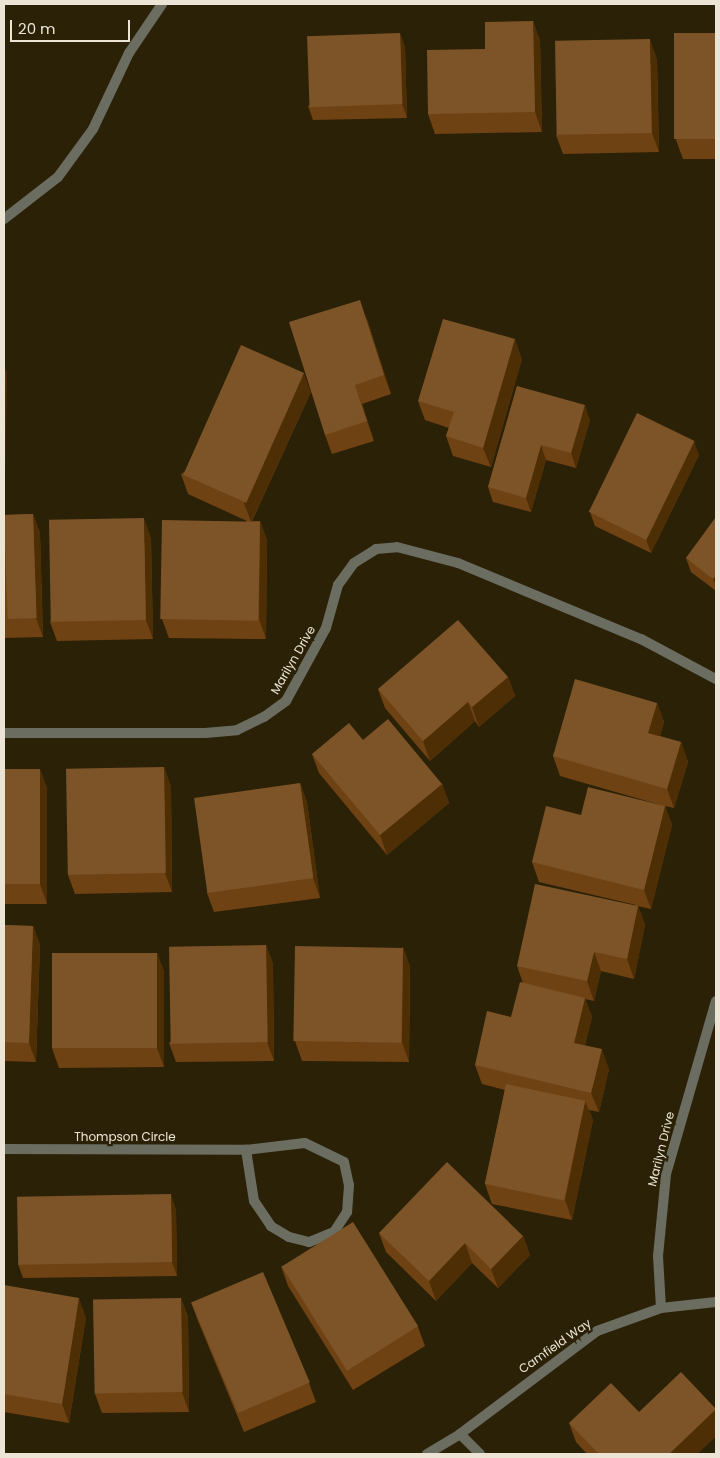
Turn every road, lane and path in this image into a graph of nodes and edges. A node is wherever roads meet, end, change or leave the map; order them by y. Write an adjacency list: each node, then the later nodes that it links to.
1 (162, 4): 2 (street)
2 (4, 219)
3 (716, 679): 4 (street, Marilyn Drive)
4 (4, 732)
5 (716, 1001): 9 (street, Marilyn Drive)
6 (4, 1149): 7 (street, Thompson Circle)
7 (246, 1150): 7 (street, Thompson Circle)
8 (716, 1302): 9 (street, Camfield Way)
9 (661, 1308): 10 (street, Camfield Way)
10 (460, 1434): 11 (street, Camfield Way); 12 (street)
11 (427, 1454)
12 (480, 1454)

